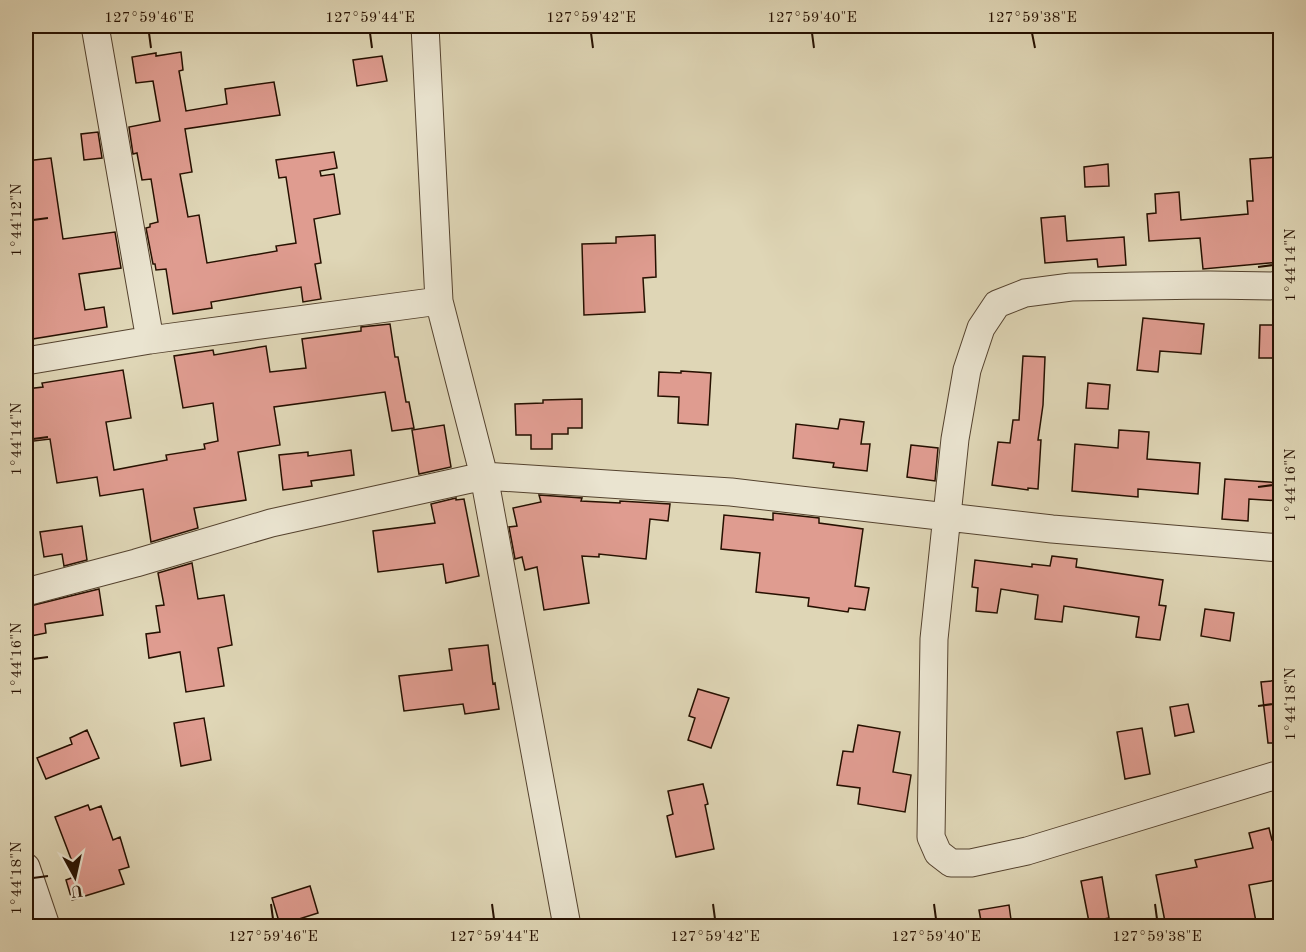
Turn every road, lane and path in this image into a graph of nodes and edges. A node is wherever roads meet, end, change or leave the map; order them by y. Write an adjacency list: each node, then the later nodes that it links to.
1 (95, 26): 5 (street)
2 (424, 26): 4 (street)
3 (1281, 286): 8 (street)
4 (439, 301): 5 (street); 7 (street)
5 (150, 340): 6 (street)
6 (26, 361)
7 (484, 476): 8 (street); 10 (street); 14 (street)
8 (946, 517): 9 (street); 11 (street)
9 (1281, 548)
10 (26, 592)
11 (1281, 774)
12 (26, 867): 13 (street)
13 (46, 927)
14 (567, 927)

